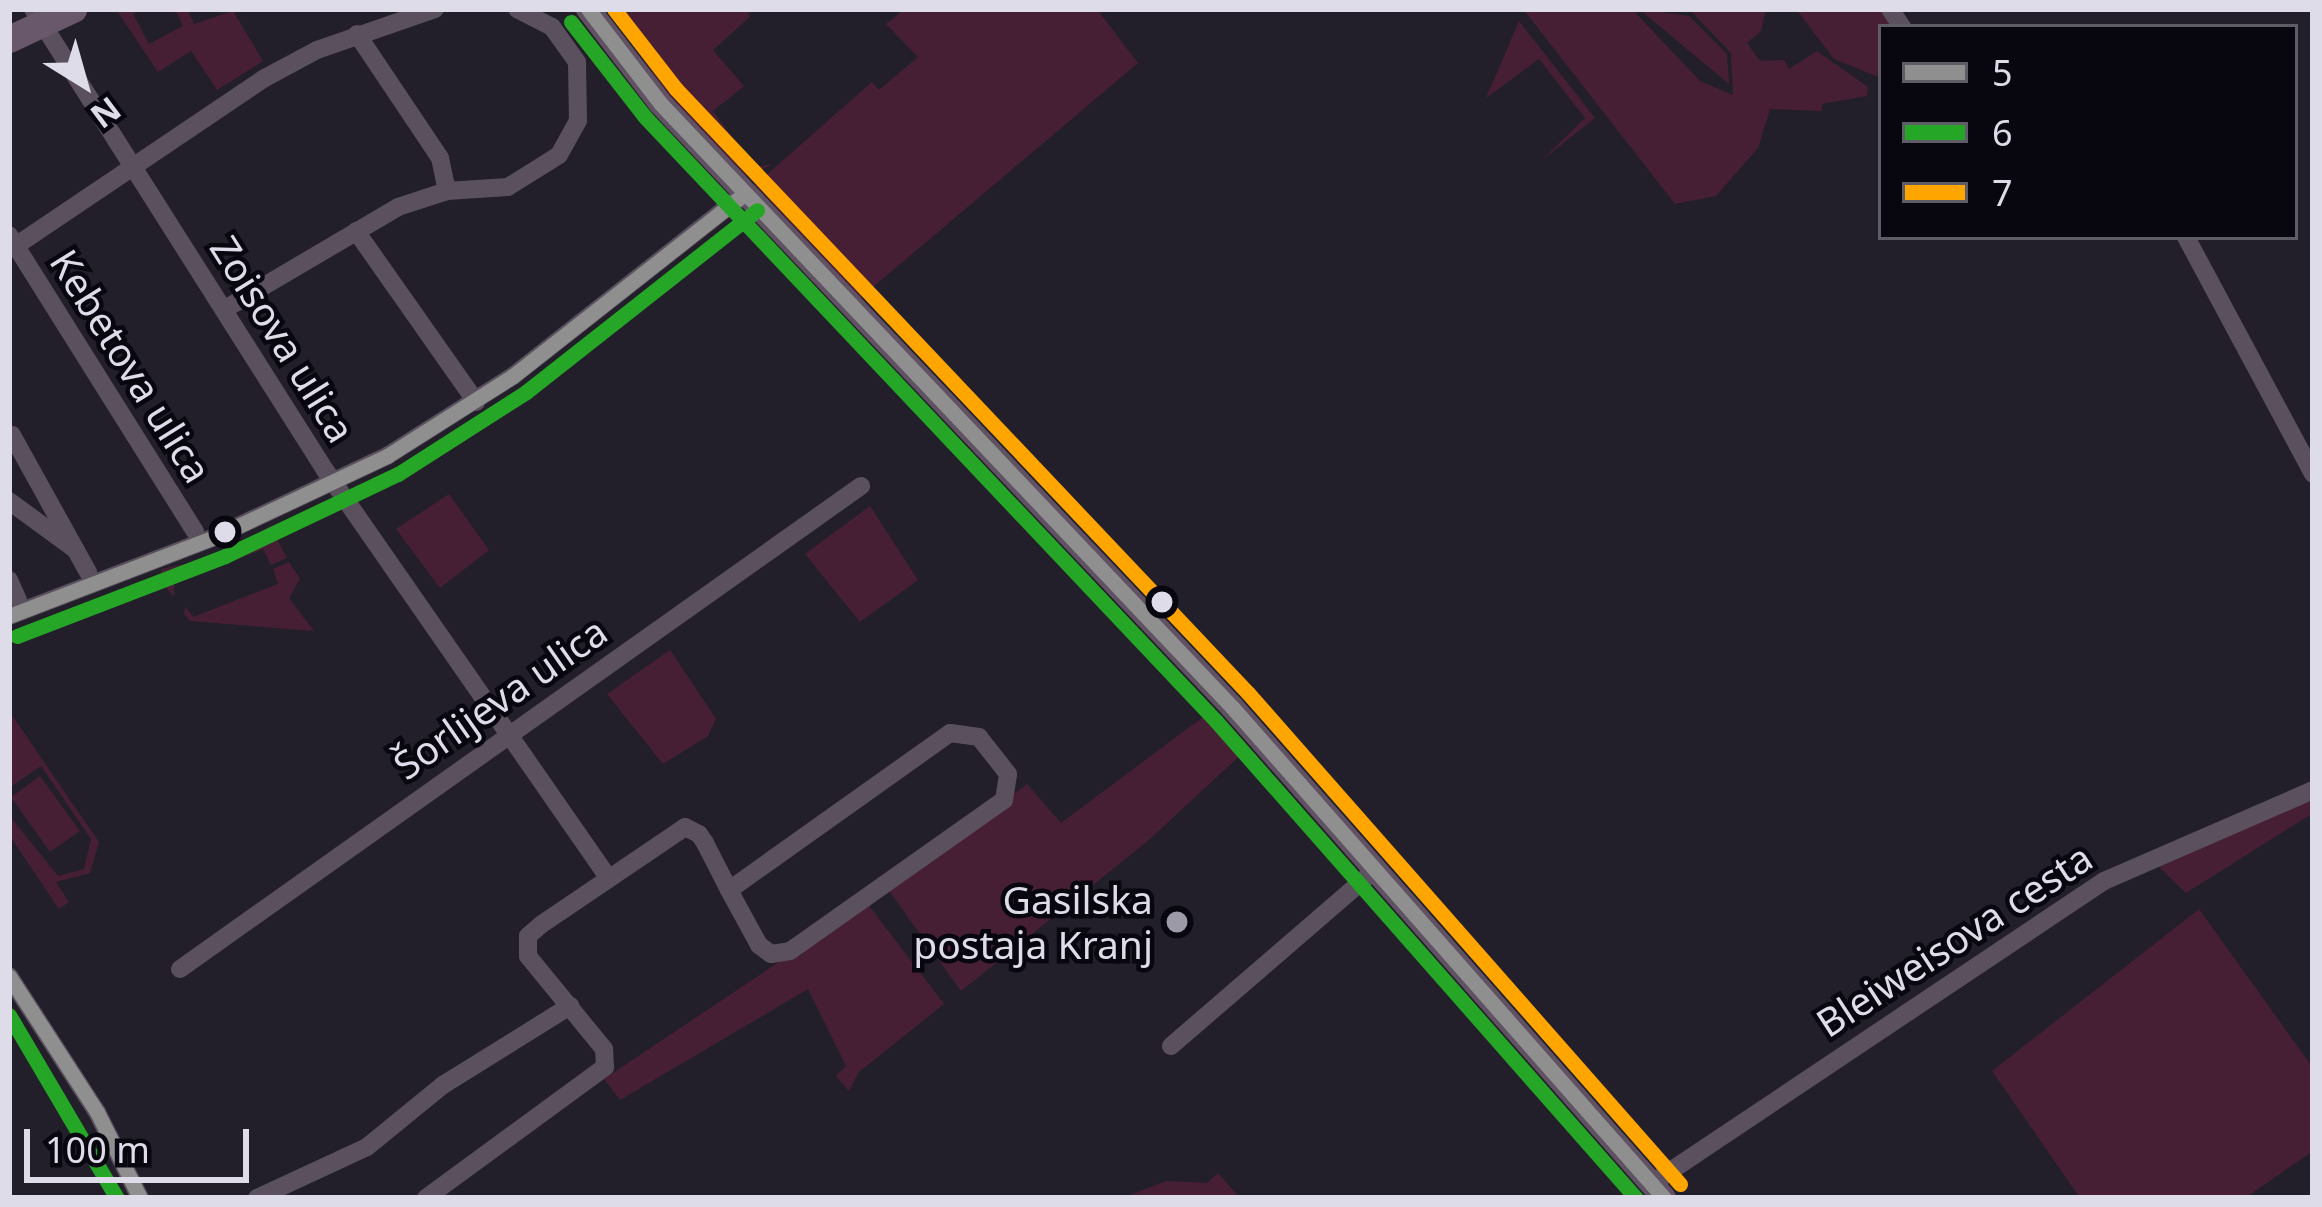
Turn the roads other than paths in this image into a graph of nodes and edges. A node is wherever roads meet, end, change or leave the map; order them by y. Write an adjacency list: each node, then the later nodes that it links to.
1 (73, 9): 5 (main road)
2 (435, 9): 6 (street)
3 (517, 9): 9 (street)
4 (588, 9): 10 (main road, Bleiweisova cesta)
5 (37, 16): 7 (main road); 8 (street, Zoisova ulica)
6 (357, 34): 8 (street); 9 (street)
7 (9, 39)
8 (136, 166): 12 (street); 14 (street, Zoisova ulica)
9 (447, 190): 11 (street)
10 (744, 194): 15 (street); 28 (main road, Bleiweisova cesta)
11 (356, 231): 14 (street); 15 (street)
12 (13, 240): 21 (street, Kebetova ulica)
13 (2188, 240): 17 (street)
14 (225, 308): 18 (street, Zoisova ulica)
15 (476, 402): 18 (street)
16 (10, 433): 22 (street)
17 (2313, 474)
18 (336, 485): 25 (street); 26 (street, Zoisova ulica)
19 (861, 486): 26 (street, Šorlijeva ulica)
20 (9, 501): 22 (street)
21 (195, 532)
22 (76, 550): 23 (street)
23 (88, 572)
24 (9, 580): 25 (street)
25 (14, 608)
26 (510, 733): 29 (street, Zoisova ulica); 31 (street, Šorlijeva ulica)
27 (2313, 790): 35 (street, Bleiweisova cesta)
28 (1377, 868): 34 (street); 35 (main road, Bleiweisova cesta)
29 (608, 877): 30 (street); 33 (street)
30 (729, 890): 30 (street)
31 (180, 969)
32 (9, 976): 36 (street)
33 (570, 1006): 38 (street); 39 (street)
34 (1172, 1046)
35 (1658, 1191)
36 (138, 1194): 37 (street)
37 (115, 1198)
38 (257, 1198)
39 (426, 1198)

